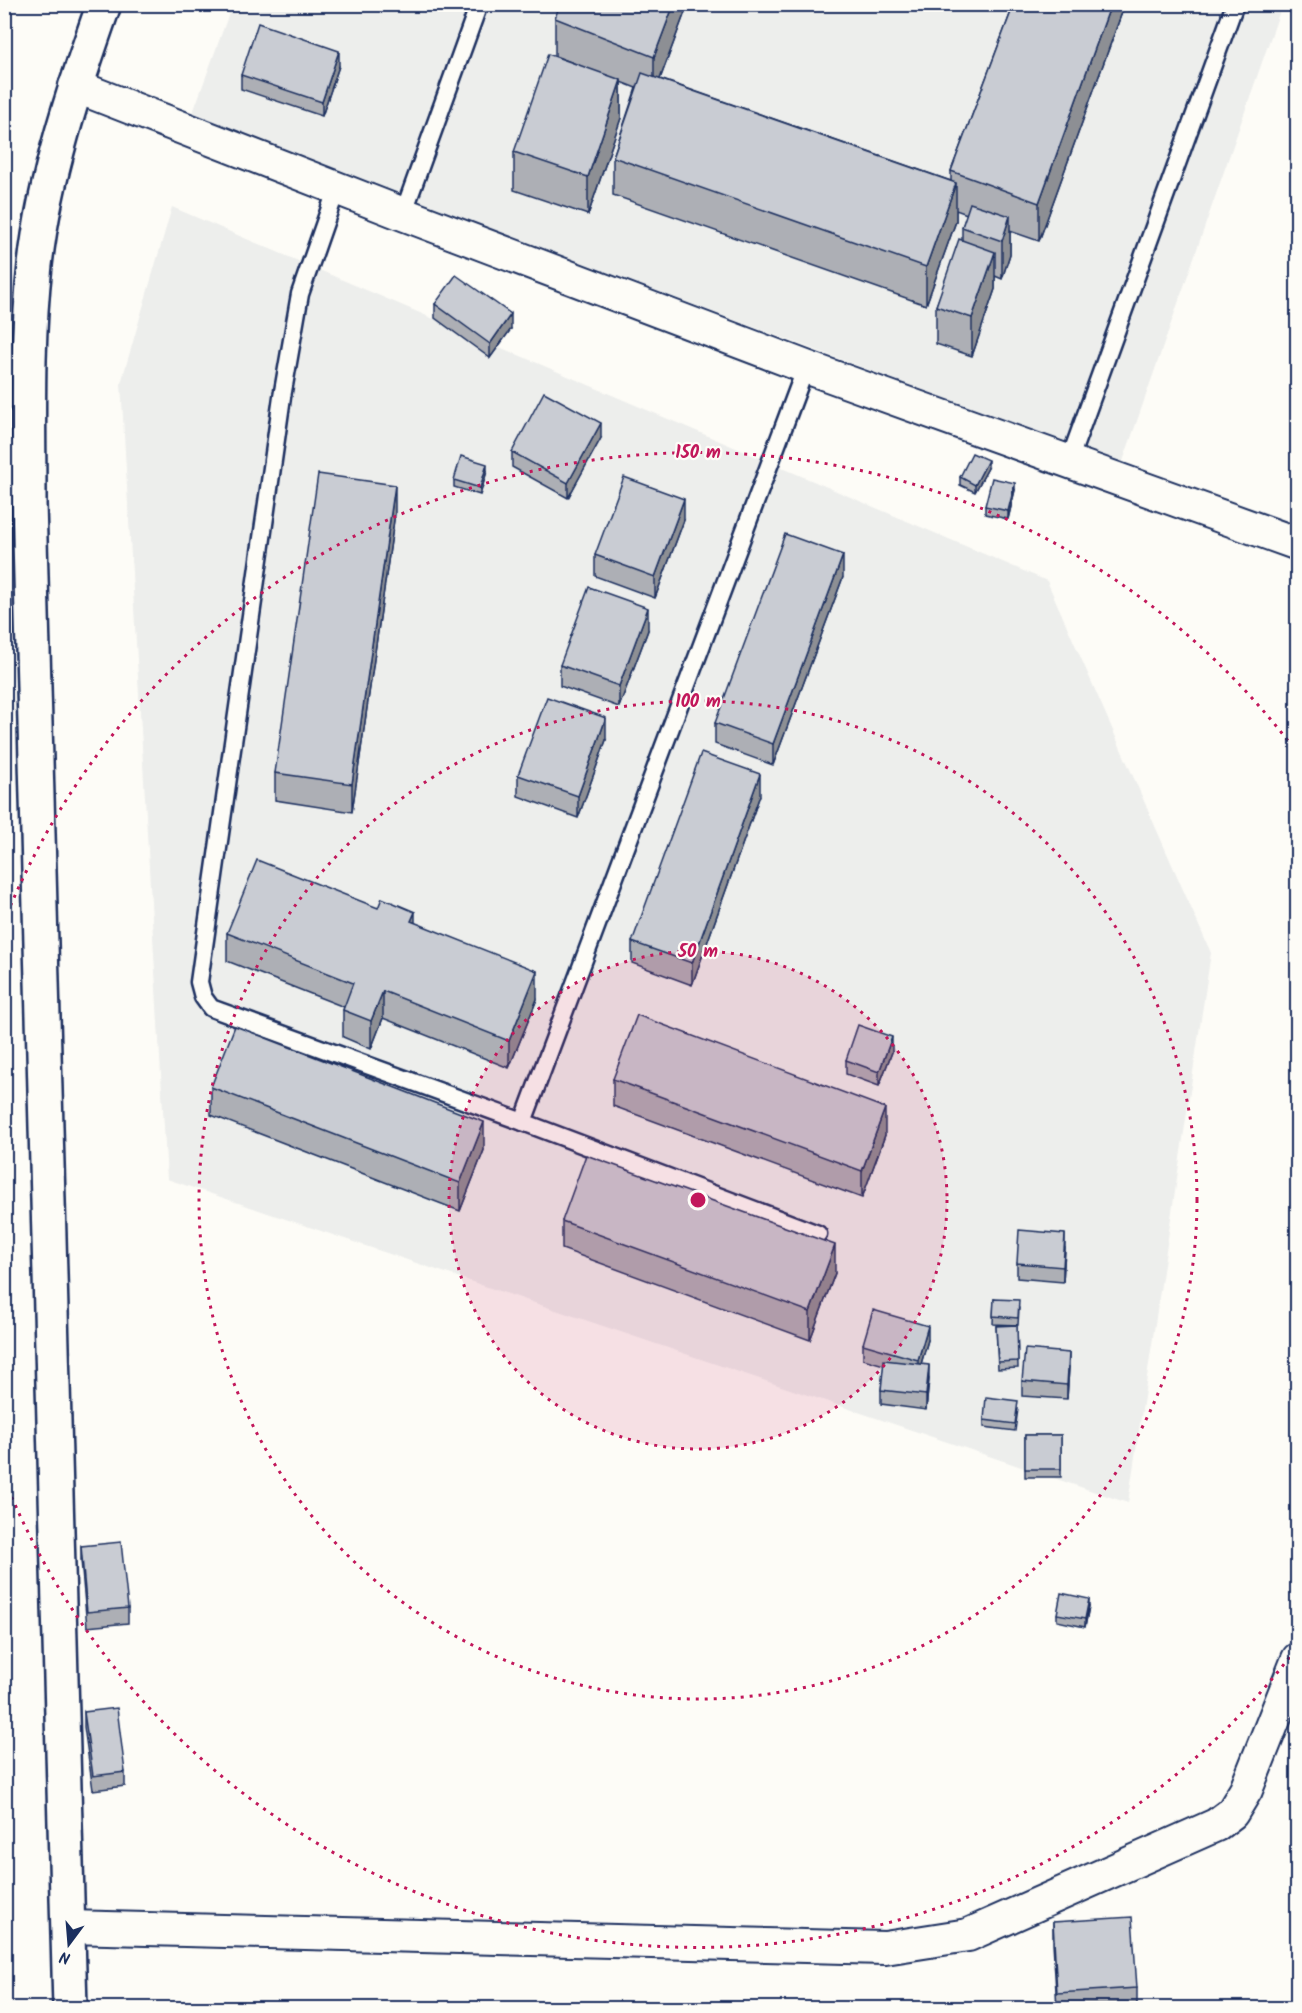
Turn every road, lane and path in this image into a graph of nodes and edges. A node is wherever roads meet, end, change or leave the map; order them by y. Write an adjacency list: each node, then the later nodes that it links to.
1 (104, 4): 4 (main road)
2 (479, 4): 6 (lane)
3 (1235, 4): 8 (lane)
4 (75, 86): 5 (street); 13 (main road)
5 (337, 188): 6 (street); 10 (lane)
6 (403, 214): 7 (street)
7 (806, 367): 8 (street); 10 (lane)
8 (1069, 462): 9 (street)
9 (1298, 544)
10 (523, 1122): 11 (lane)
11 (818, 1234)
12 (1298, 1659): 13 (street)
13 (68, 1927): 14 (main road)
14 (70, 2008)

